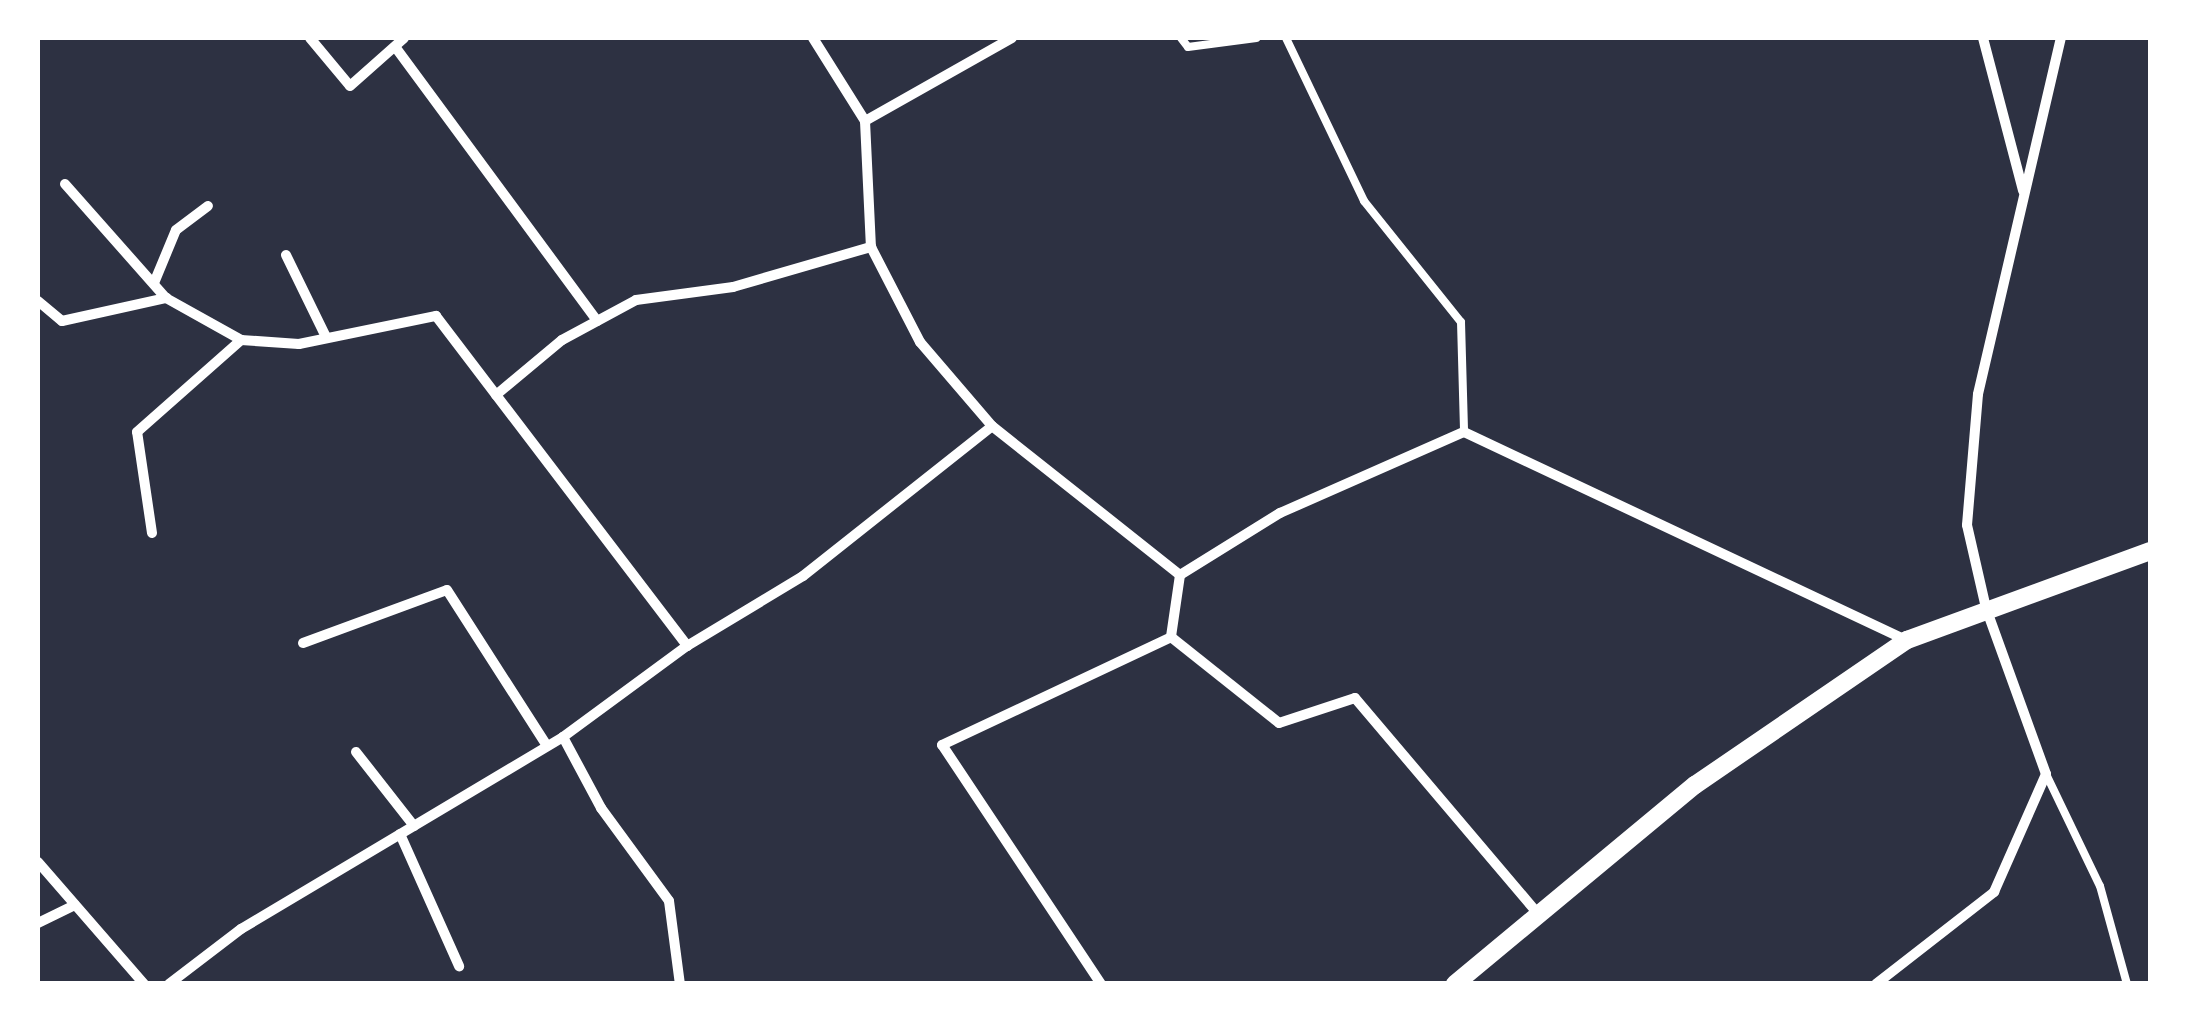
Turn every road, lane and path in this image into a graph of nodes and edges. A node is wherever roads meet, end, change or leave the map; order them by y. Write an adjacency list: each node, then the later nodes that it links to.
1 (310, 38): 10 (street)
2 (404, 38): 10 (street)
3 (813, 38): 11 (street)
4 (1012, 38): 11 (street)
5 (1182, 38): 6 (lane)
6 (1256, 38)
7 (1286, 38): 25 (lane)
8 (1984, 38): 13 (street)
9 (2061, 38): 13 (street)
10 (396, 48): 20 (street)
11 (865, 121): 15 (street)
12 (65, 184): 17 (street)
13 (2024, 195): 29 (street)
14 (208, 206): 17 (street)
15 (871, 246): 20 (street); 24 (street)
16 (286, 254): 21 (street)
17 (154, 283): 18 (street)
18 (166, 298): 19 (street); 22 (street)
19 (38, 301)
20 (597, 321): 23 (street)
21 (326, 337): 22 (street); 23 (street)
22 (241, 340): 26 (street)
23 (496, 395): 33 (street)
24 (992, 426): 28 (street); 33 (street)
25 (1464, 432): 28 (street); 31 (street)
26 (152, 533)
27 (2150, 551): 29 (street)
28 (1180, 575): 30 (street)
29 (1986, 608): 31 (street); 37 (street)
30 (1171, 637): 42 (street); 48 (street)
31 (1907, 640): 42 (street)
32 (304, 643): 35 (street)
33 (687, 646): 34 (street)
34 (563, 737): 35 (street); 47 (street)
35 (548, 746): 38 (street)
36 (356, 752): 38 (street)
37 (2046, 774): 50 (street); 51 (lane)
38 (414, 826): 39 (street)
39 (400, 834): 44 (street); 46 (street)
40 (38, 862): 41 (street)
41 (75, 906): 43 (street); 45 (street)
42 (1540, 916): 49 (street)
43 (38, 923)
44 (460, 966)
45 (144, 984)
46 (169, 984)
47 (680, 984)
48 (1101, 984)
49 (1455, 984)
50 (1876, 984)
51 (2127, 984)

